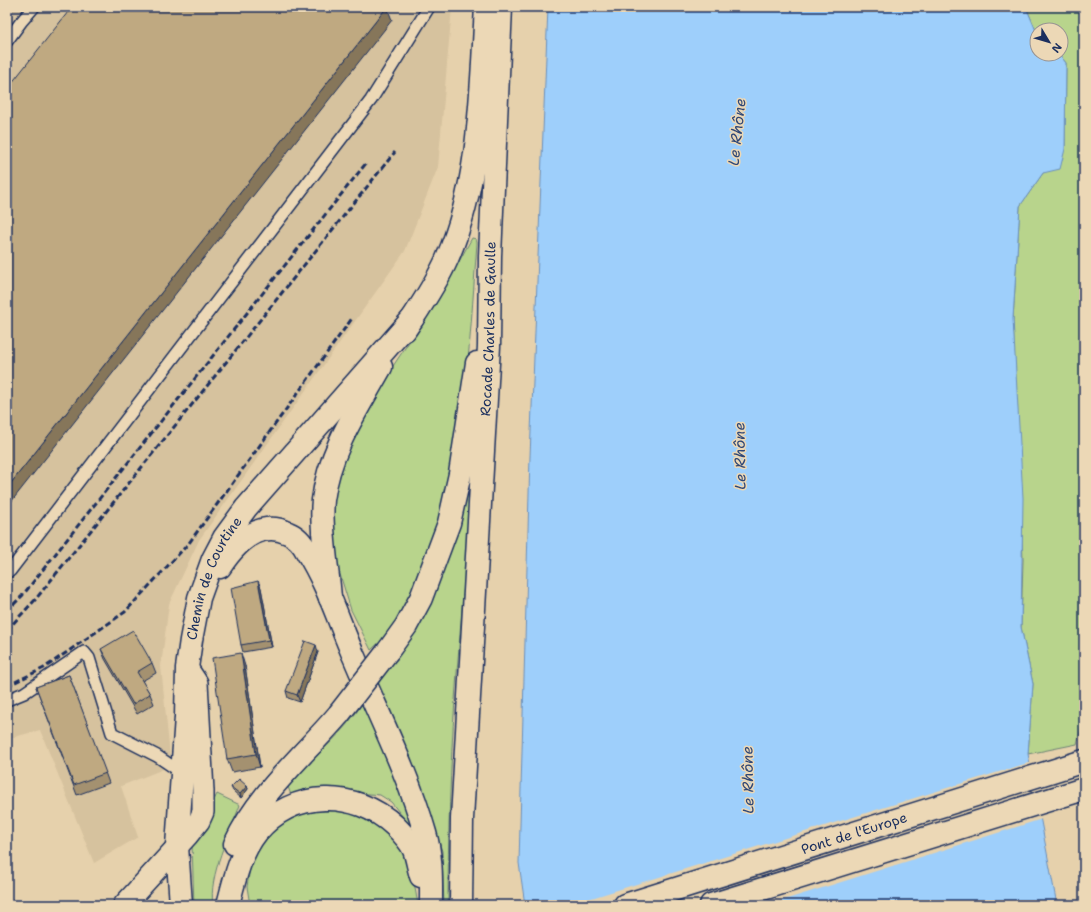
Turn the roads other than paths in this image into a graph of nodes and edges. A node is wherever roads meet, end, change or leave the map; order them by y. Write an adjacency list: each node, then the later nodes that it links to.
1 (34, 7): 5 (lane)
2 (429, 7): 8 (lane)
3 (486, 7): 7 (main road)
4 (501, 7): 6 (main road, Rocade Charles de Gaulle)
5 (7, 41)
6 (490, 256): 17 (main road, bridge); 21 (main road, Rocade Charles de Gaulle)
7 (413, 318): 9 (main road, Chemin de Courtine); 10 (main road)
8 (10, 571)
9 (199, 598): 10 (main road); 11 (main road, Chemin de Courtine)
10 (330, 598): 20 (main road)
11 (186, 668): 14 (main road, Chemin de Courtine); 16 (street)
12 (7, 700): 14 (lane)
13 (1084, 762): 22 (main road, Pont de l'Europe)
14 (182, 773): 16 (main road, Chemin de Courtine)
15 (1084, 789): 23 (main road, Pont de l'Europe)
16 (177, 846): 18 (street); 19 (main road, Chemin de Courtine)
17 (229, 903): 20 (main road)
18 (124, 905)
19 (182, 905)
20 (430, 905)
21 (461, 905)
22 (625, 905)
23 (711, 905)

